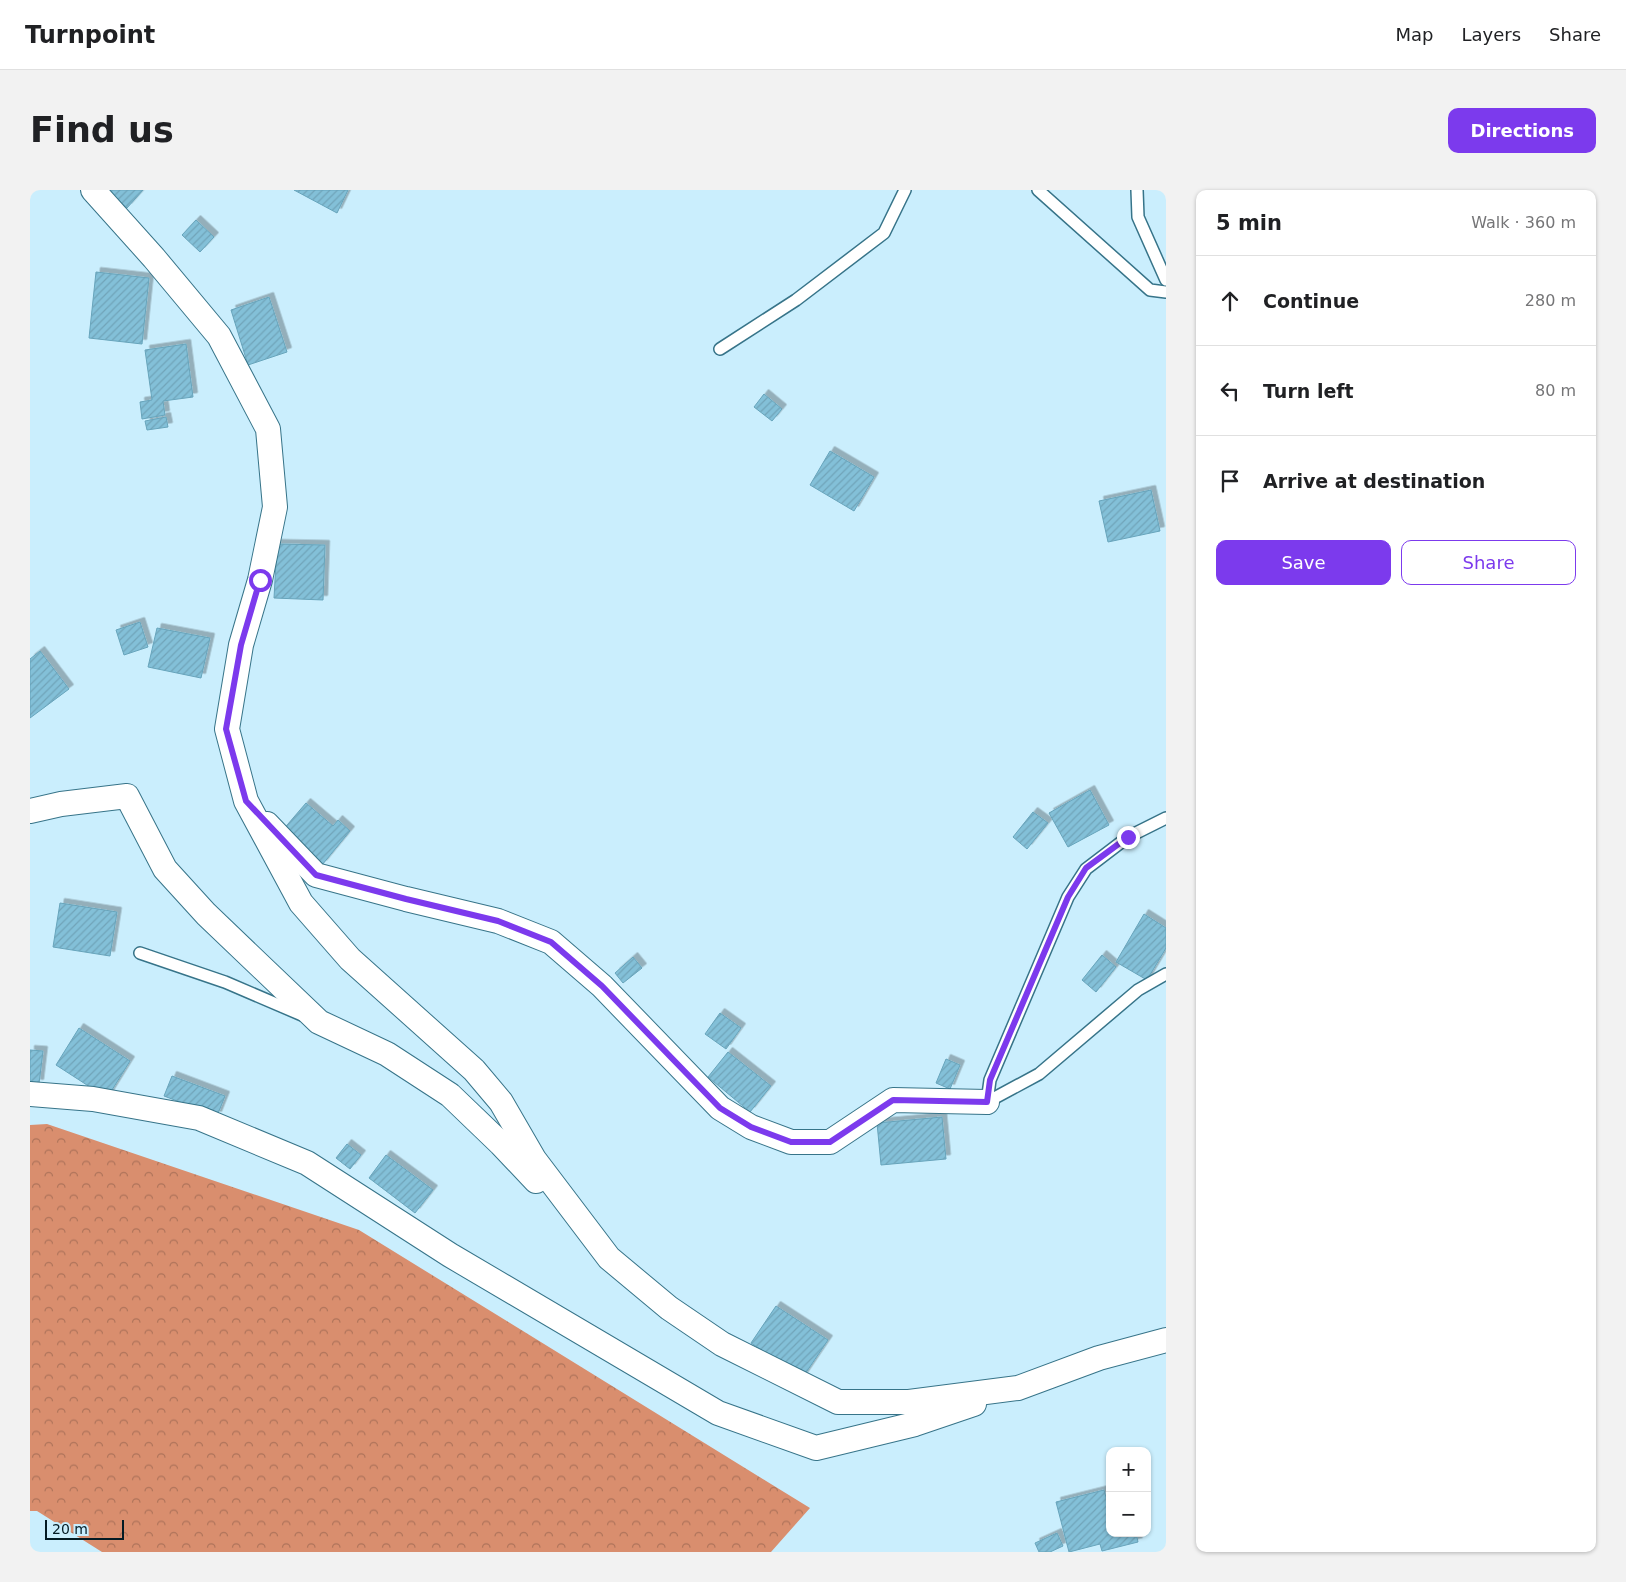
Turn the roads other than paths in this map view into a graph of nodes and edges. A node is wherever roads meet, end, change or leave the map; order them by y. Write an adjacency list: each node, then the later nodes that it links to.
1 (94, 190): 8 (street)
2 (905, 190): 7 (lane)
3 (1038, 190): 6 (lane)
4 (1137, 190): 5 (lane)
5 (1166, 280)
6 (1166, 292)
7 (720, 348)
8 (246, 801): 15 (street); 16 (street)
9 (30, 811): 13 (street)
10 (1166, 818): 15 (lane)
11 (140, 953): 13 (lane)
12 (1166, 974): 15 (lane)
13 (319, 1022): 16 (street)
14 (30, 1094): 18 (street)
15 (987, 1102)
16 (609, 1258): 18 (street)
17 (1166, 1340): 18 (street)
18 (1018, 1388)

